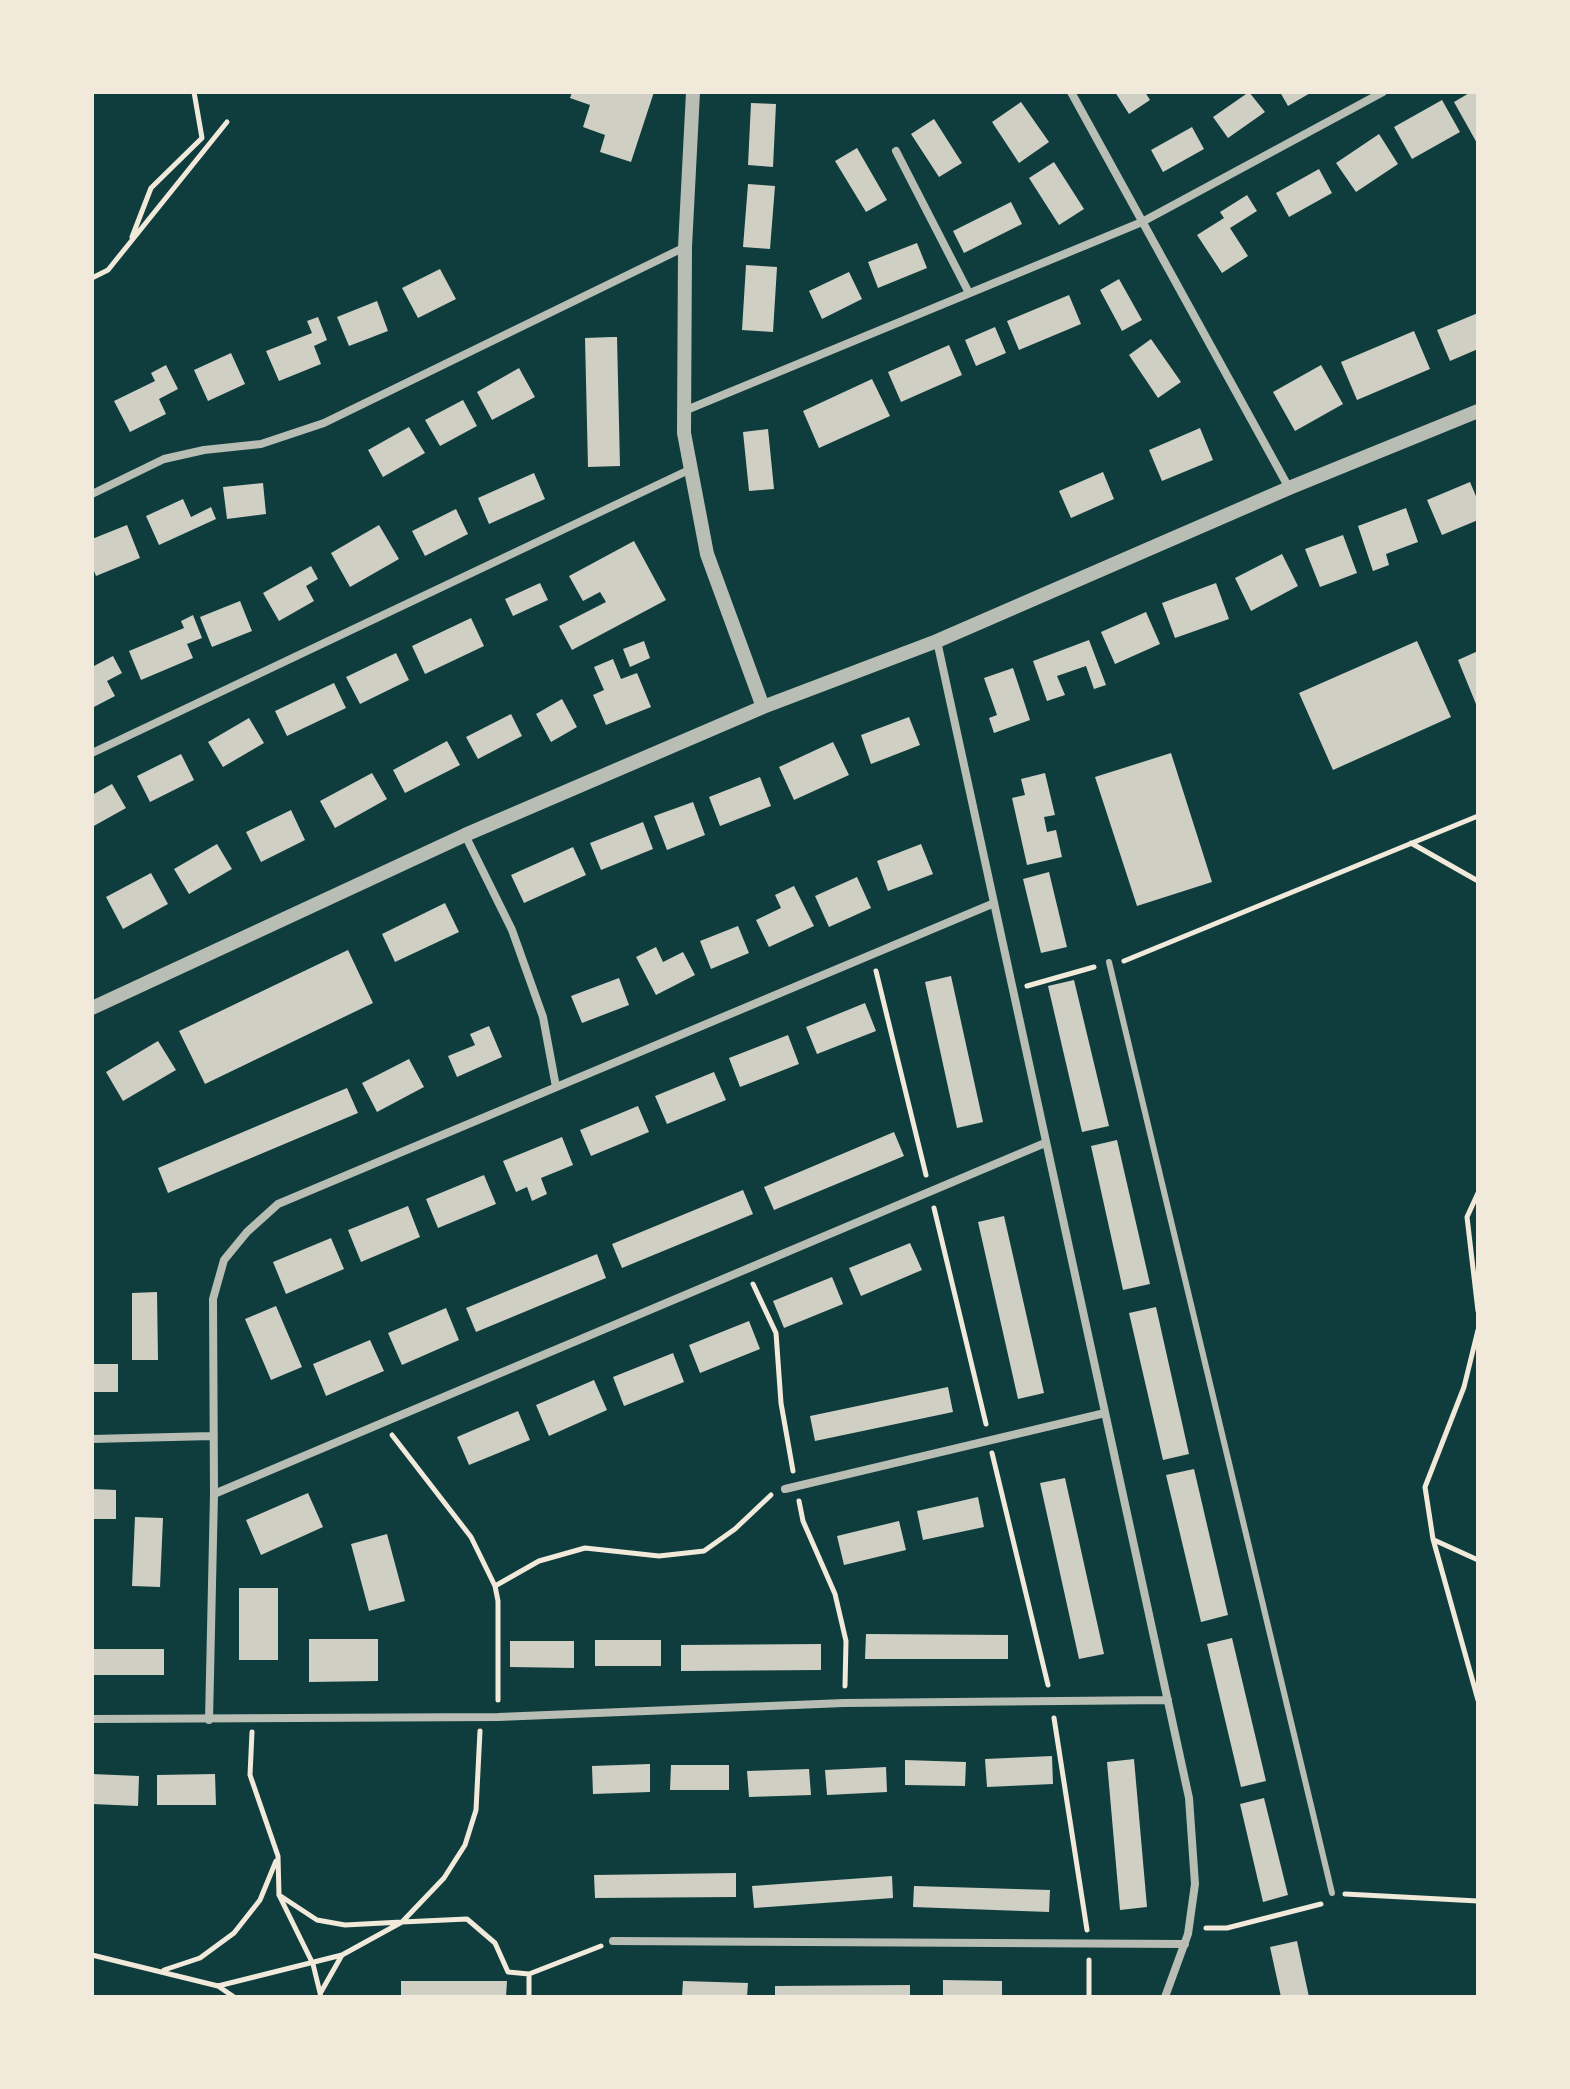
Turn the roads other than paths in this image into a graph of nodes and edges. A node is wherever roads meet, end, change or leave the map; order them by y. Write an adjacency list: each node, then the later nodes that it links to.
1 (693, 92): 6 (street)
2 (1071, 92): 5 (street)
3 (1383, 92): 5 (street)
4 (896, 151): 7 (street)
5 (1142, 222): 7 (street); 11 (street)
6 (685, 247): 8 (street); 12 (street)
7 (969, 293): 8 (street)
8 (684, 411): 10 (street)
9 (1478, 411): 11 (street)
10 (691, 469): 14 (street); 15 (street)
11 (1289, 488): 13 (street)
12 (92, 494)
13 (937, 641): 14 (street); 17 (street)
14 (763, 707): 16 (street)
15 (92, 753)
16 (465, 835): 19 (street); 20 (street)
17 (992, 904): 20 (street); 21 (street)
18 (1109, 962): 30 (lane)
19 (92, 1008)
20 (556, 1087): 23 (street)
21 (1045, 1143): 22 (street); 26 (street)
22 (1105, 1413): 25 (street); 27 (street)
23 (212, 1436): 24 (street); 26 (street)
24 (92, 1439)
25 (785, 1489)
26 (214, 1494): 29 (street)
27 (1168, 1700): 29 (street); 32 (street)
28 (92, 1719): 29 (street)
29 (209, 1720)
30 (1332, 1893)
31 (613, 1941): 32 (street)
32 (1185, 1944): 33 (street)
33 (1165, 1997)

